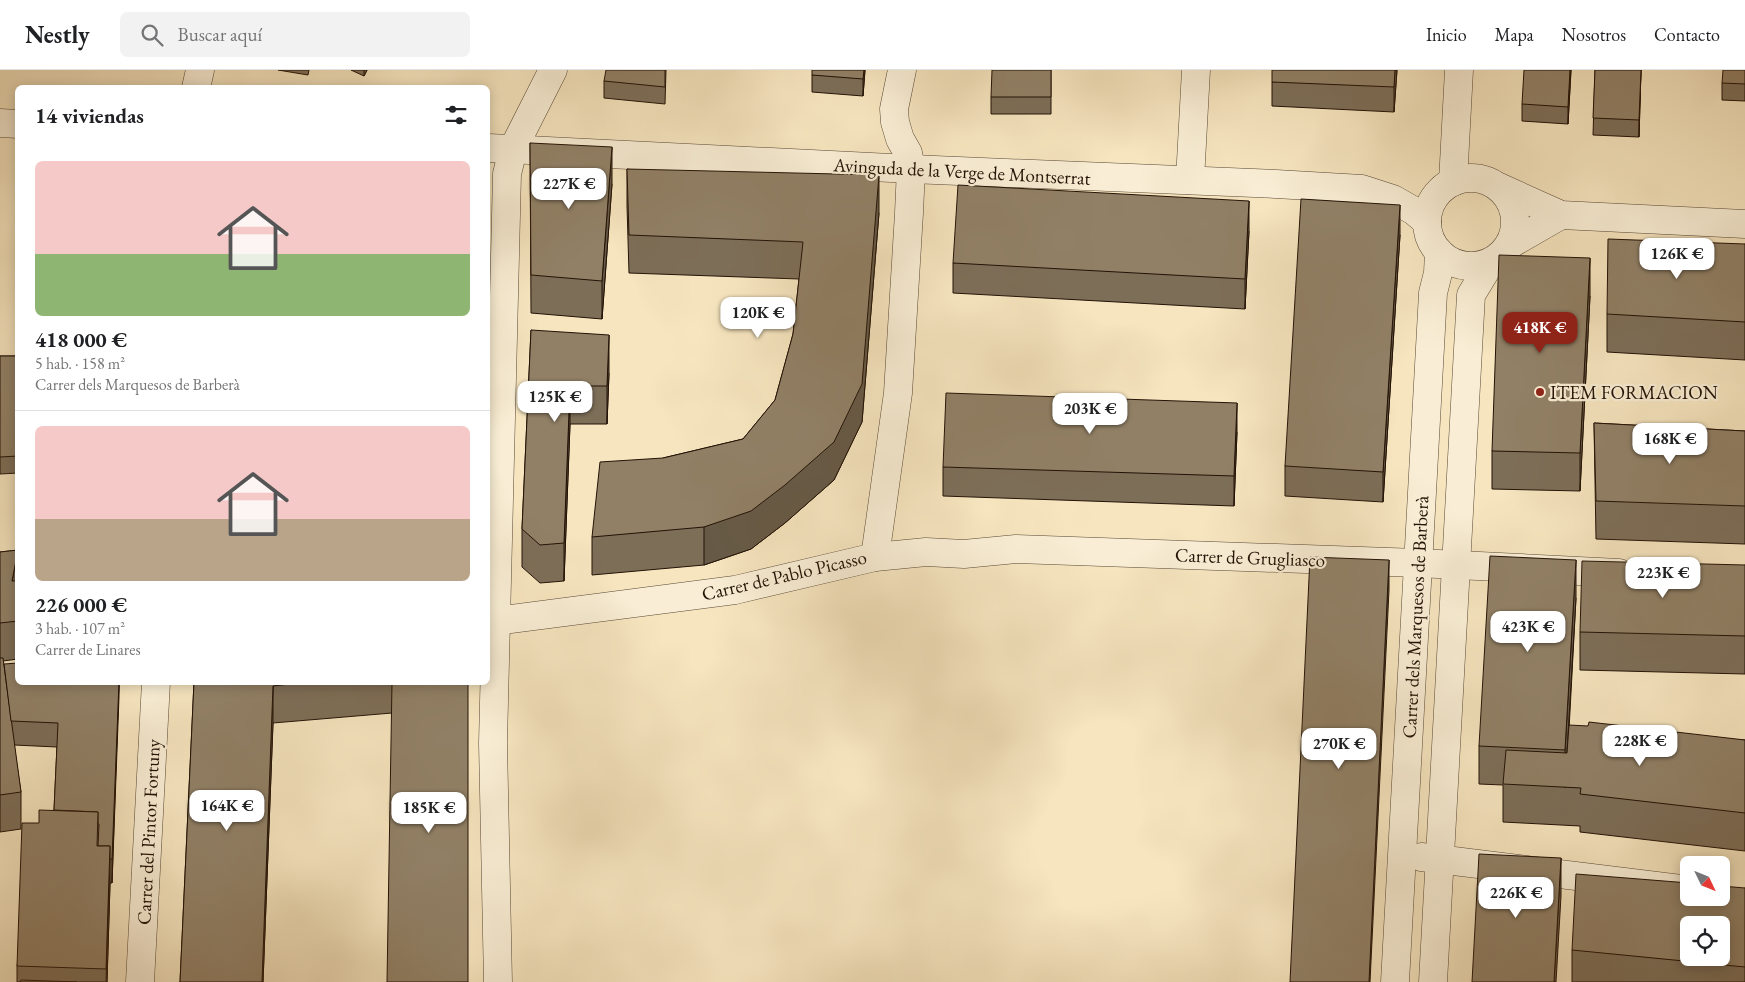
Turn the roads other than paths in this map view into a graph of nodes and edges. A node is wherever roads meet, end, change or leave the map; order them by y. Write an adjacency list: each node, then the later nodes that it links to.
1 (200, 70): 6 (street)
2 (552, 70): 9 (street)
3 (902, 70): 10 (street)
4 (1196, 70): 11 (street)
5 (1458, 70): 12 (street)
6 (197, 85)
7 (0, 124): 8 (street)
8 (15, 124)
9 (500, 148): 10 (street, Avinguda de la Verge de Montserrat); 23 (street)
10 (911, 169): 11 (street, Avinguda de la Verge de Montserrat); 19 (street, Carrer de Pablo Picasso)
11 (1190, 180): 15 (street, Avinguda de la Verge de Montserrat)
12 (1453, 182): 13 (street); 15 (street)
13 (1497, 187): 14 (street); 18 (street)
14 (1561, 215): 16 (street); 18 (street)
15 (1427, 222): 17 (street)
16 (1745, 224)
17 (1438, 252): 18 (street); 20 (street, Carrer dels Marquesos de Barberà)
18 (1500, 253): 21 (street, Carrer dels Marquesos de Barberà)
19 (875, 557): 20 (street, Carrer de Grugliasco); 23 (street, Carrer de Pablo Picasso)
20 (1418, 563): 21 (street, Carrer de Grugliasco); 25 (street, Carrer dels Marquesos de Barberà)
21 (1455, 565): 22 (street, Carrer de Grugliasco); 26 (street, Carrer dels Marquesos de Barberà)
22 (1645, 574)
23 (491, 621): 29 (street)
24 (156, 685): 28 (street, Carrer del Pintor Fortuny)
25 (1402, 855): 26 (street); 30 (street, Carrer dels Marquesos de Barberà)
26 (1439, 859): 27 (street); 31 (street, Carrer dels Marquesos de Barberà)
27 (1680, 889)
28 (140, 982)
29 (498, 982)
30 (1396, 982)
31 (1433, 982)

